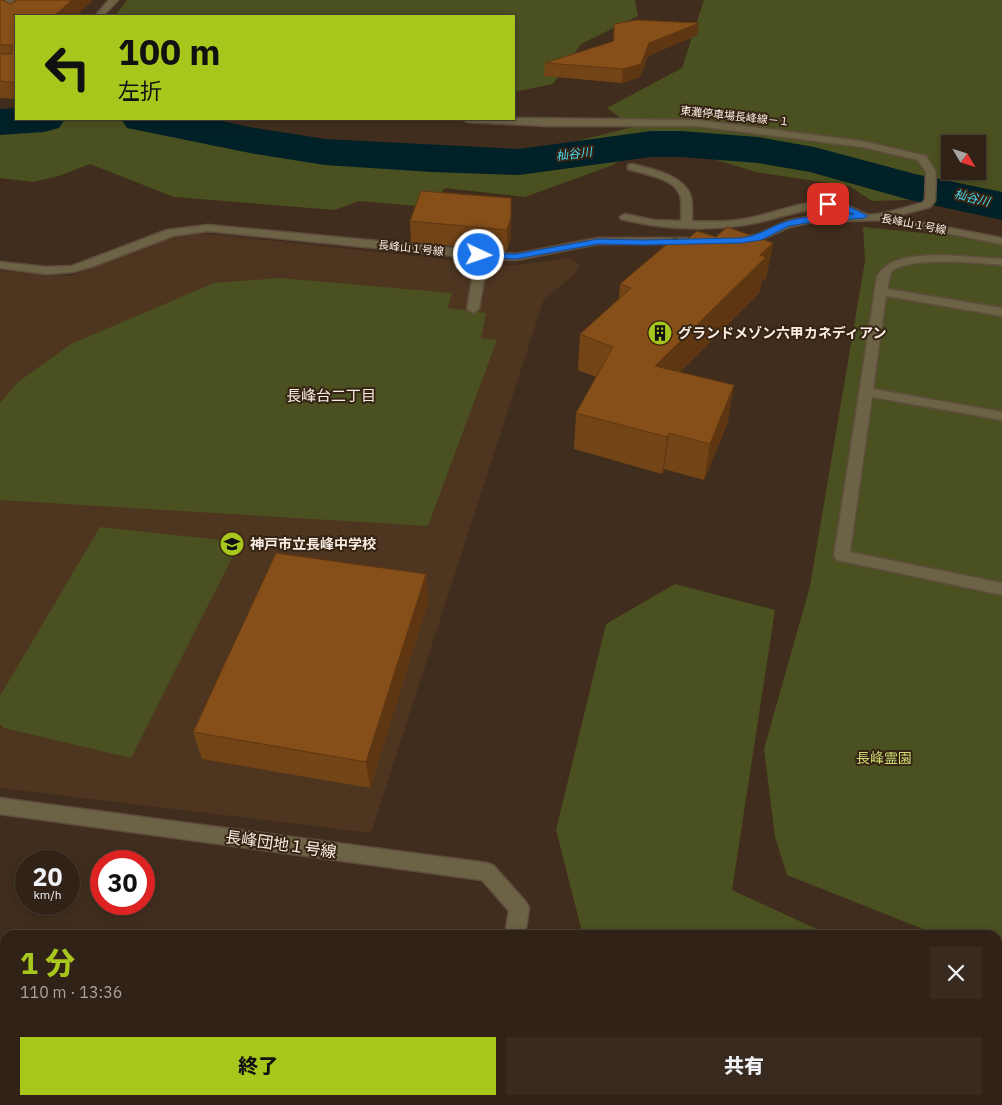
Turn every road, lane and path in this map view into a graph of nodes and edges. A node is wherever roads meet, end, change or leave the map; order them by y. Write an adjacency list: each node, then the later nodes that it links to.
1 (18, 0): 3 (street)
2 (114, 0): 5 (street)
3 (0, 6): 4 (street)
4 (12, 13)
5 (100, 15)
6 (487, 120): 10 (street, 東灘停車場長峰線－１)
7 (632, 168): 11 (street)
8 (864, 216): 10 (street, 長峰山１号線); 11 (street); 12 (street, 長峰山１号線)
9 (624, 217): 11 (street)
10 (878, 217): 14 (street, 長峰山１号線)
11 (686, 224)
12 (731, 240)
13 (702, 241): 15 (street, 長峰山１号線)
14 (1002, 241)
15 (479, 255): 17 (street, 長峰山１号線); 19 (street)
16 (1002, 262): 18 (street)
17 (0, 266)
18 (881, 292): 20 (street); 21 (street)
19 (473, 309)
20 (1002, 312)
21 (866, 392): 22 (street); 23 (street)
22 (1002, 416)
23 (1002, 589)
24 (0, 806): 25 (street, 長峰団地１号線)
25 (516, 930)

